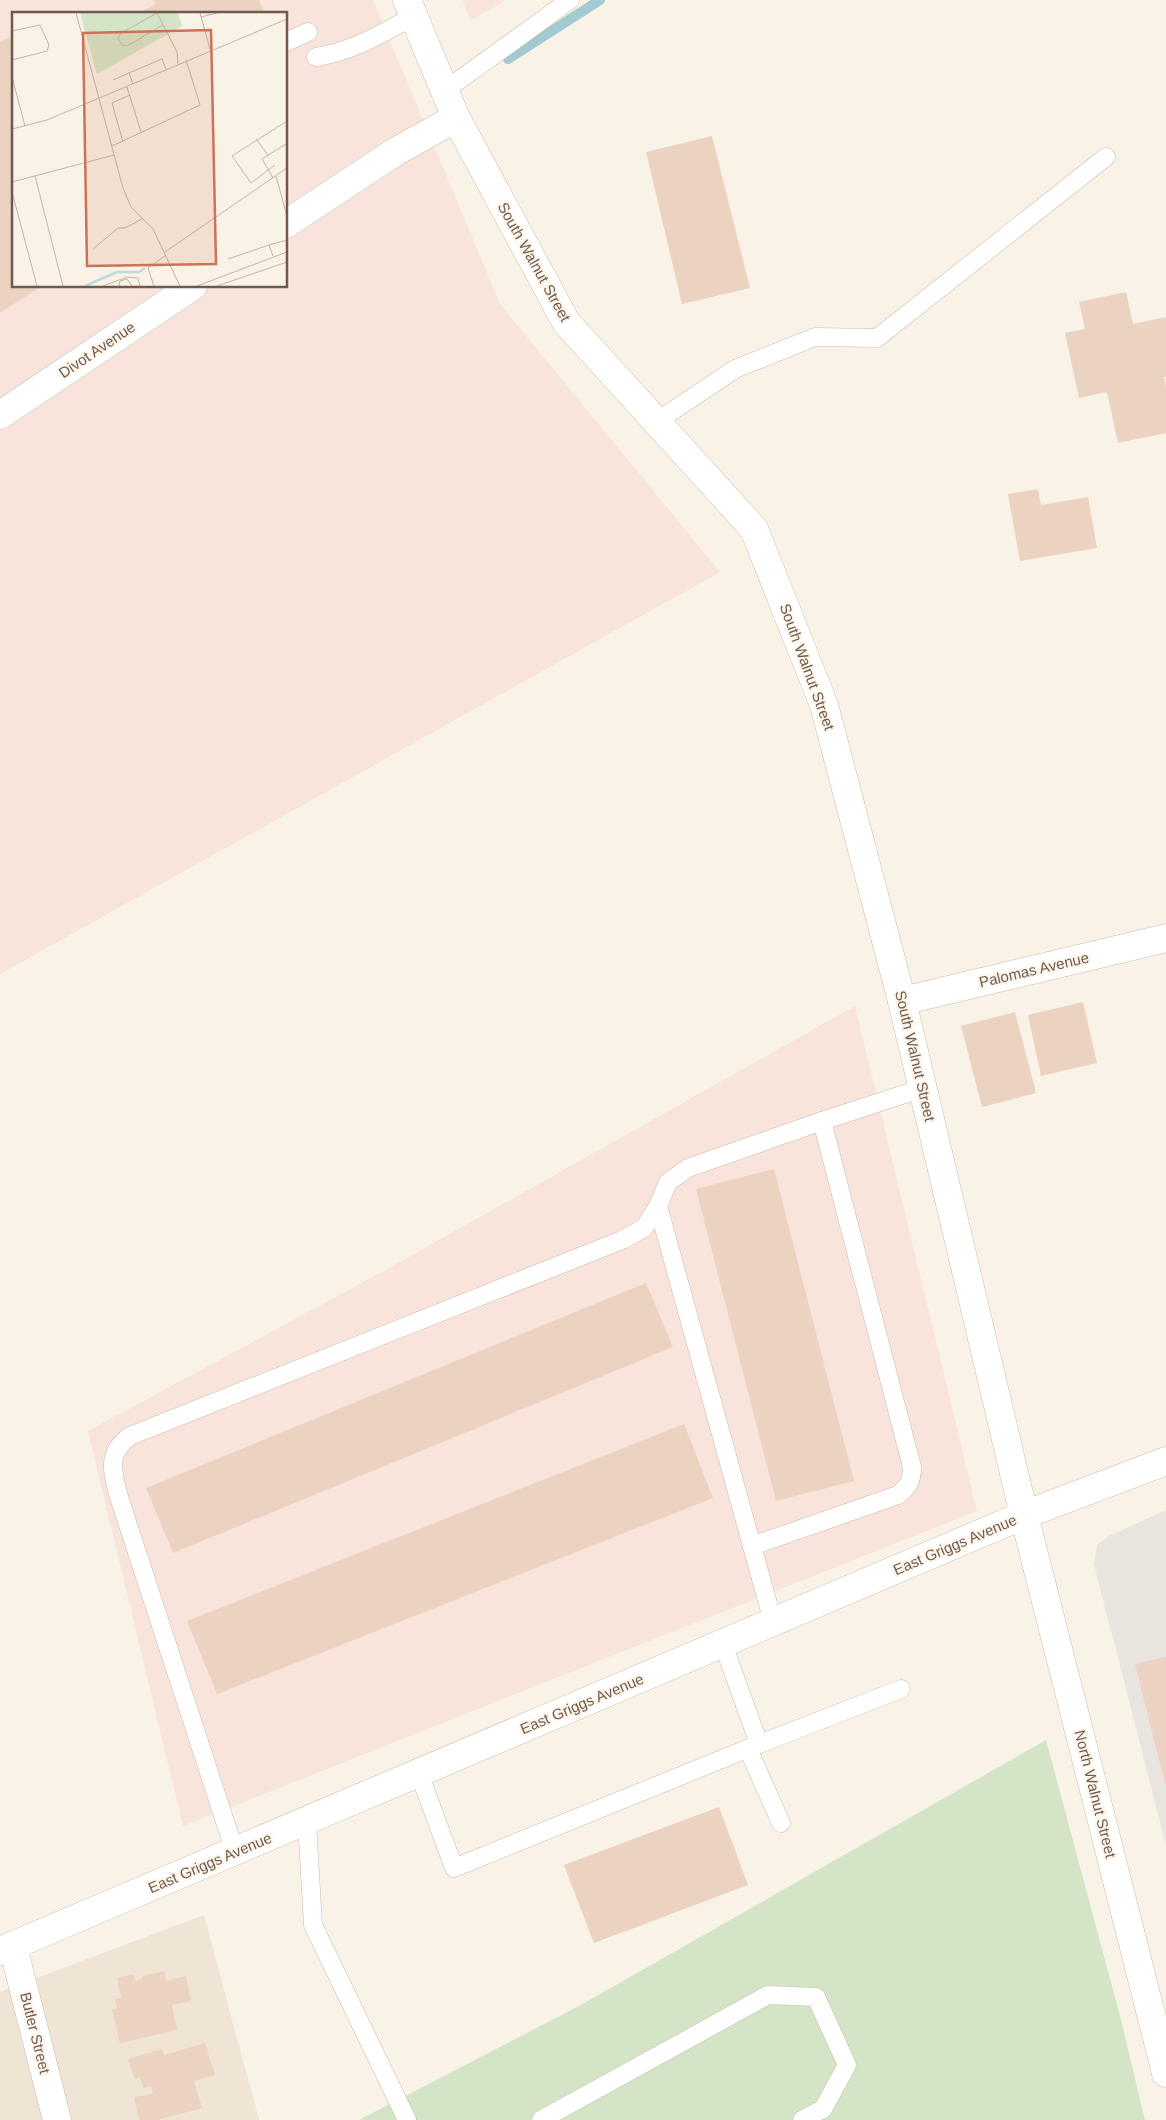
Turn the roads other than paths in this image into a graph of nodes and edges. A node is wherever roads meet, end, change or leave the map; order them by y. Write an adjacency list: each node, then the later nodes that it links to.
1 (570, 0): 6 (lane)
2 (411, 8): 5 (lane); 6 (street, South Walnut Street)
3 (308, 32): 4 (lane)
4 (288, 41)
5 (316, 57)
6 (444, 90): 7 (street, South Walnut Street)
7 (456, 118): 9 (street); 12 (street, South Walnut Street)
8 (1106, 157): 12 (lane)
9 (288, 223)
10 (190, 288): 11 (street, Divot Avenue)
11 (0, 415)
12 (656, 422): 14 (street, South Walnut Street)
13 (1166, 938): 14 (street, Palomas Avenue)
14 (902, 1001): 15 (street, South Walnut Street)
15 (923, 1088): 16 (lane); 19 (street, South Walnut Street)
16 (822, 1121): 17 (lane); 20 (lane)
17 (658, 1206): 20 (lane); 28 (lane)
18 (1166, 1461): 19 (street, East Griggs Avenue)
19 (1024, 1515): 21 (street, East Griggs Avenue); 30 (street, North Walnut Street)
20 (752, 1546): 21 (lane)
21 (773, 1622): 22 (street, East Griggs Avenue)
22 (723, 1644): 24 (lane); 25 (street, East Griggs Avenue)
23 (902, 1689): 24 (lane)
24 (753, 1747): 25 (lane); 27 (lane)
25 (419, 1773): 26 (street, East Griggs Avenue)
26 (308, 1821): 28 (street, East Griggs Avenue); 32 (lane)
27 (781, 1823)
28 (235, 1852): 29 (street, East Griggs Avenue)
29 (6, 1949): 31 (street, Butler Street)
30 (1166, 2073)
31 (57, 2120)
32 (407, 2120)
33 (541, 2120): 34 (lane)
34 (802, 2120)

